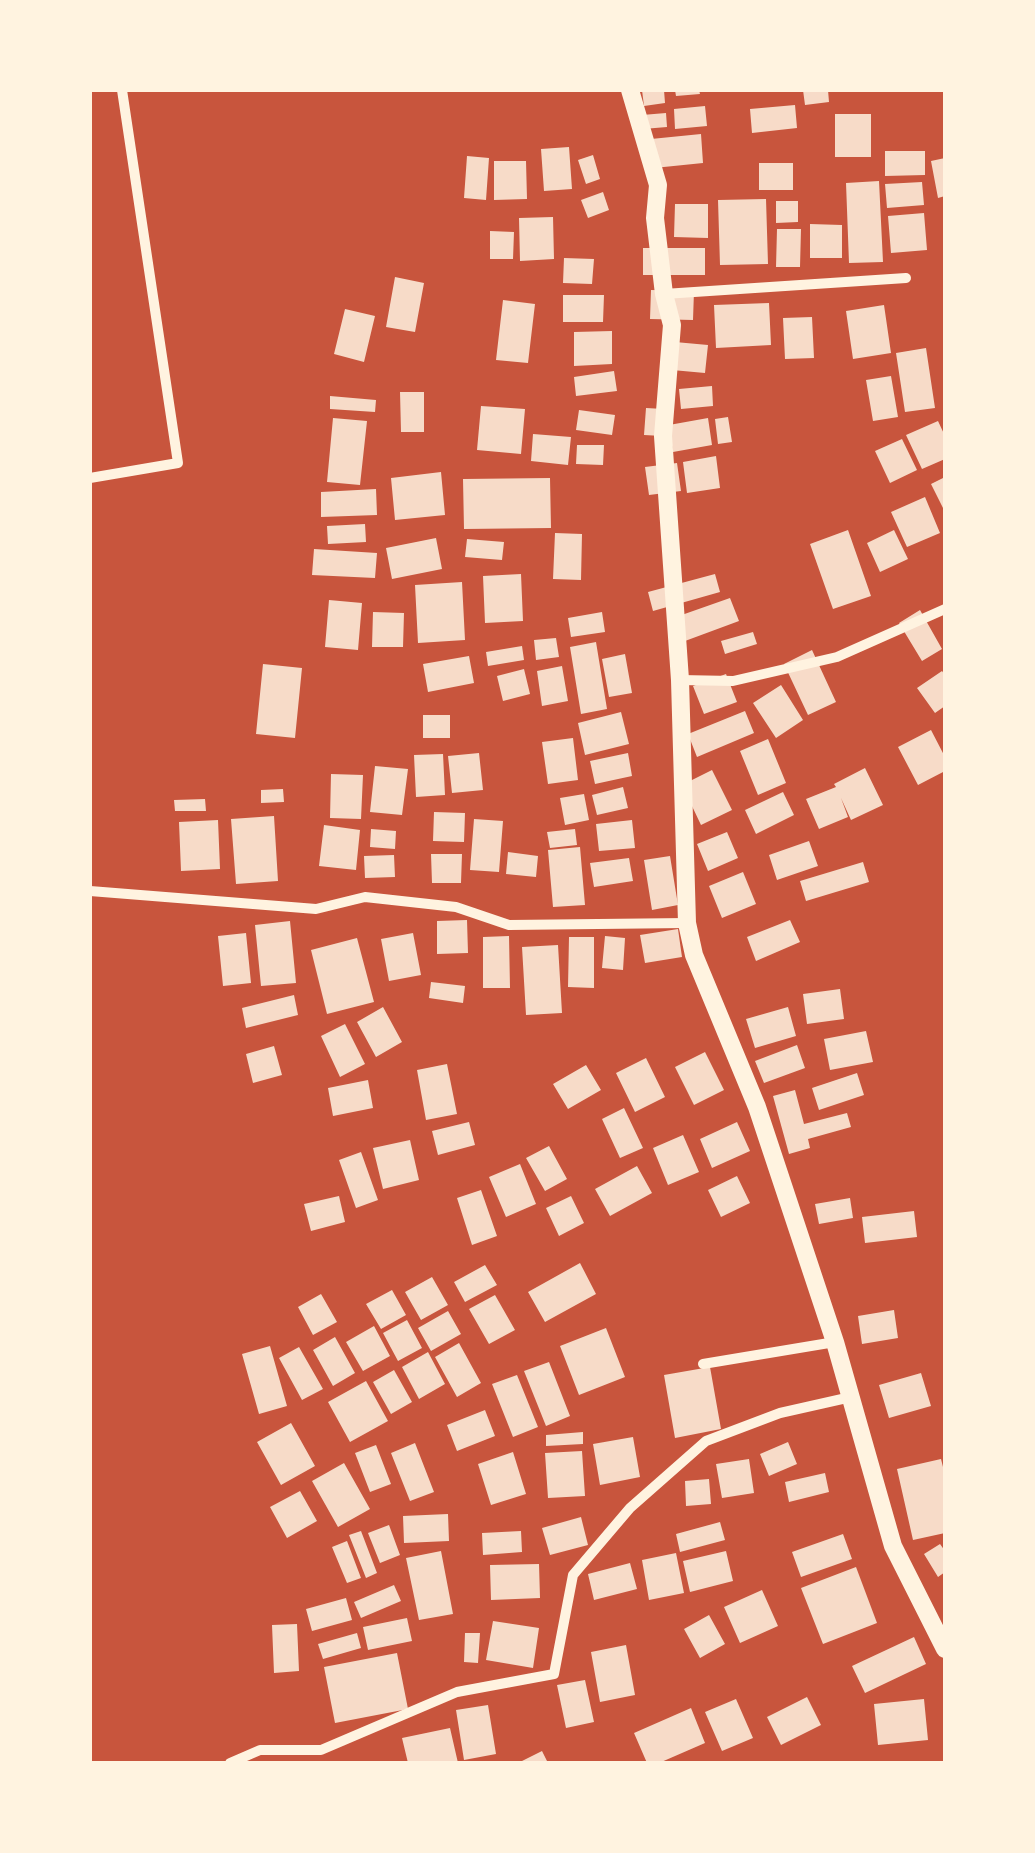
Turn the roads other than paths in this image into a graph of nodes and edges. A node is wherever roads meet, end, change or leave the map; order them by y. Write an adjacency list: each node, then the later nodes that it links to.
1 (122, 90): 5 (street)
2 (630, 90): 4 (street)
3 (906, 278): 4 (street)
4 (664, 294): 7 (street)
5 (90, 478)
6 (945, 609): 7 (street)
7 (680, 680): 9 (street)
8 (90, 891): 9 (street)
9 (687, 923): 10 (street)
10 (835, 1342): 11 (street); 12 (street)
11 (703, 1364)
12 (851, 1397): 13 (street); 14 (street)
13 (945, 1649)
14 (230, 1763)

